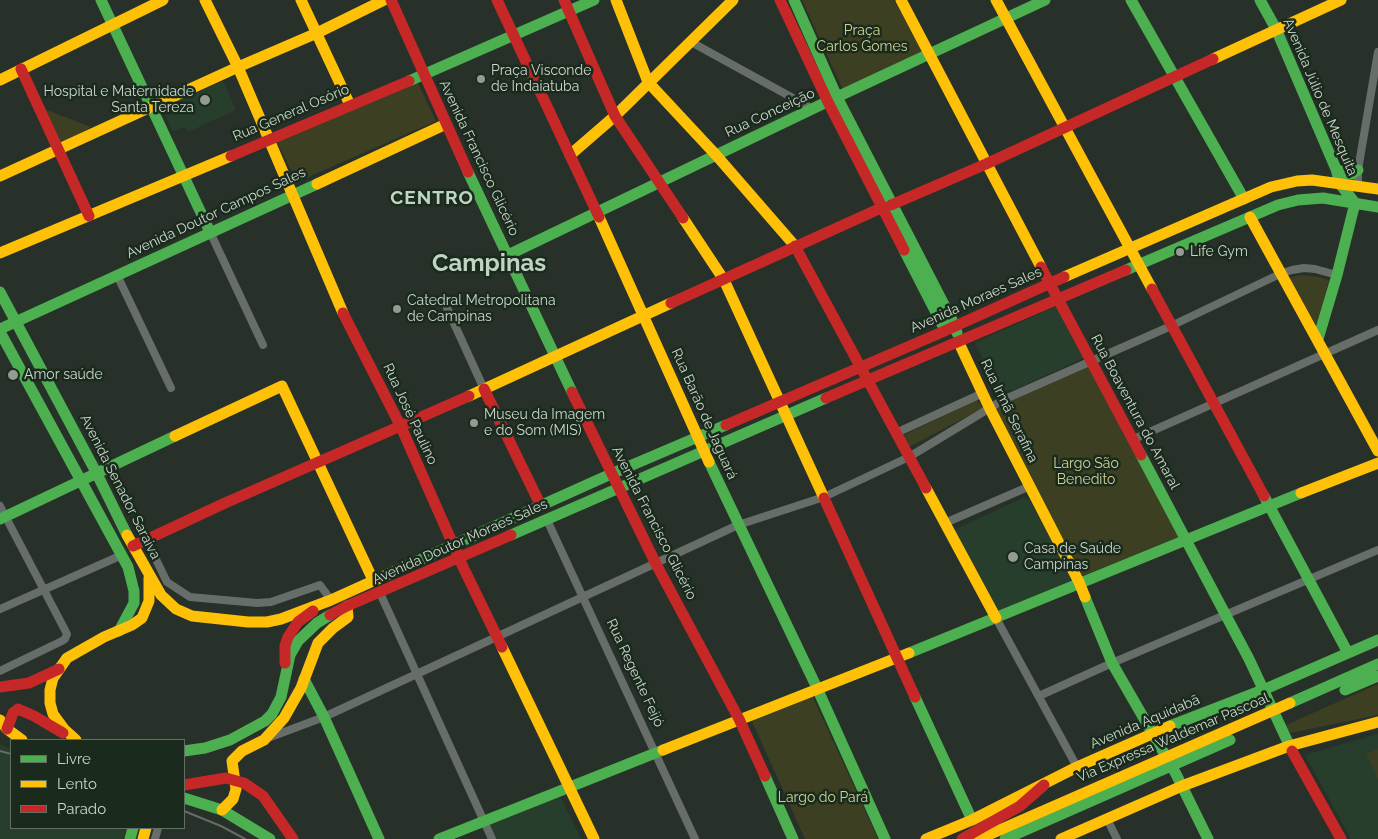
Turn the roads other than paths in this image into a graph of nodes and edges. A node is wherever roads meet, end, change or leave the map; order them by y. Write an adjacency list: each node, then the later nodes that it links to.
1 (101, 0): 21 (main road)
2 (163, 0): 21 (main road)
3 (205, 0): 28 (main road, Rua José Paulino)
4 (301, 0): 23 (main road)
5 (384, 0): 23 (main road)
6 (391, 0): 30 (main road, Avenida Francisco Glicério)
7 (497, 0): 24 (main road, Rua Barão de Jaguará)
8 (594, 0): 19 (main road, Rua General Osório)
9 (616, 0): 33 (main road)
10 (732, 0): 25 (main road)
11 (780, 0): 34 (main road)
12 (794, 0): 34 (main road)
13 (901, 0): 27 (main road, Rua Boaventura do Amaral)
14 (996, 0): 20 (main road)
15 (1045, 0): 20 (main road, Rua Conceição)
16 (1131, 0): 31 (main road)
17 (1260, 0): 22 (main road, Avenida Júlio de Mesquita)
18 (1341, 0): 22 (main road)
19 (566, 5): 24 (main road, Rua General Osório); 38 (main road)
20 (1006, 20): 27 (main road, Rua Conceição); 40 (main road)
21 (112, 25): 29 (main road); 36 (main road)
22 (1276, 30): 31 (main road); 46 (main road, Avenida Júlio de Mesquita)
23 (317, 33): 28 (main road); 35 (main road)
24 (514, 36): 30 (main road, Rua General Osório); 43 (main road, Rua Barão de Jaguará)
25 (690, 42): 33 (main road); 37 (street)
26 (1378, 52): 47 (street)
27 (929, 54): 34 (main road, Rua Conceição); 45 (main road, Rua Boaventura do Amaral)
28 (238, 67): 36 (main road); 41 (main road, Rua José Paulino)
29 (22, 69): 32 (main road); 42 (main road)
30 (424, 75): 35 (main road, Rua General Osório); 39 (main road, Avenida Francisco Glicério)
31 (1174, 77): 40 (main road); 55 (main road)
32 (0, 80)
33 (648, 82): 38 (main road); 44 (main road)
34 (832, 100): 37 (main road, Rua Conceição); 57 (main road)
35 (350, 105): 41 (main road, Rua General Osório)
36 (151, 108): 42 (main road); 49 (main road)
37 (813, 109): 44 (main road, Rua Conceição)
38 (615, 116): 43 (main road); 50 (main road)
39 (446, 124): 54 (main road, Avenida Doutor Campos Sales); 66 (main road, Avenida Francisco Glicério)
40 (1064, 128): 45 (main road); 64 (main road)
41 (270, 139): 49 (main road, Rua General Osório); 54 (main road, Rua José Paulino)
42 (58, 149): 48 (main road); 60 (main road)
43 (570, 155): 59 (main road, Rua Barão de Jaguará)
44 (716, 155): 50 (main road, Rua Conceição); 63 (main road)
45 (986, 164): 57 (main road); 72 (main road, Rua Boaventura do Amaral)
46 (1336, 169): 47 (main road); 51 (main road, Avenida Júlio de Mesquita)
47 (1358, 170): 52 (street)
48 (0, 176)
49 (183, 176): 60 (main road, Rua General Osório); 62 (main road)
50 (659, 182): 59 (main road, Rua Conceição); 71 (main road)
51 (1340, 184): 52 (main road, Avenida Moraes Sales); 55 (main road, Avenida Moraes Sales); 56 (main road, Avenida Júlio de Mesquita)
52 (1358, 185): 53 (main road)
53 (1378, 189)
54 (293, 193): 62 (main road, Avenida Doutor Campos Sales); 97 (main road, Rua José Paulino)
55 (1244, 199): 64 (main road, Avenida Moraes Sales)
56 (1355, 204): 58 (main road); 61 (main road); 70 (main road)
57 (886, 207): 63 (main road); 79 (main road)
58 (1378, 207)
59 (597, 212): 66 (main road, Rua Conceição); 76 (main road, Rua Barão de Jaguará)
60 (90, 216): 65 (main road, Rua General Osório)
61 (1250, 217): 67 (main road); 68 (main road)
62 (210, 232): 69 (main road, Avenida Doutor Campos Sales); 84 (street)
63 (795, 246): 71 (main road); 88 (main road)
64 (1130, 248): 67 (main road); 72 (main road, Avenida Moraes Sales)
65 (0, 253)
66 (508, 255): 86 (main road, Avenida Francisco Glicério)
67 (1138, 264): 74 (main road); 78 (main road)
68 (1282, 273): 70 (street); 78 (street); 82 (main road)
69 (117, 275): 77 (main road, Avenida Doutor Campos Sales); 90 (street)
70 (1337, 275): 82 (main road)
71 (724, 280): 76 (main road); 93 (main road)
72 (1050, 284): 74 (main road, Rua Boaventura do Amaral); 79 (main road, Avenida Moraes Sales)
73 (0, 292): 77 (main road, Avenida Senador Saraiva)
74 (1058, 299): 83 (main road); 87 (main road, Rua Boaventura do Amaral)
75 (447, 308): 91 (street)
76 (644, 316): 86 (main road); 99 (main road, Rua Barão de Jaguará)
77 (16, 323): 81 (main road, Avenida Doutor Campos Sales); 106 (main road, Avenida Senador Saraiva)
78 (1171, 326): 87 (street); 94 (main road)
79 (950, 328): 83 (main road, Rua Irmã Serafina); 88 (main road, Avenida Moraes Sales)
80 (1378, 330): 85 (street)
81 (0, 331): 108 (main road, Avenida Senador Saraiva)
82 (1318, 339): 85 (main road)
83 (959, 342): 89 (main road); 92 (main road, Rua Irmã Serafina)
84 (263, 345)
85 (1324, 354): 94 (street); 101 (main road)
86 (557, 357): 91 (main road); 107 (main road, Avenida Francisco Glicério)
87 (1091, 361): 95 (street); 100 (main road, Rua Boaventura do Amaral)
88 (861, 367): 89 (main road); 93 (main road, Avenida Moraes Sales)
89 (868, 381): 96 (main road); 98 (main road)
90 (171, 388)
91 (484, 389): 97 (main road); 113 (main road)
92 (983, 393): 95 (main road, Rua Irmã Serafina); 98 (street)
93 (780, 402): 96 (main road); 99 (main road, Avenida Moraes Sales)
94 (1214, 404): 100 (street); 114 (main road)
95 (990, 407): 103 (street); 109 (main road, Rua Irmã Serafina)
96 (786, 416): 102 (main road); 111 (main road)
97 (401, 428): 104 (main road); 121 (main road, Rua José Paulino)
98 (896, 433): 103 (main road)
99 (697, 437): 102 (main road, Rua Barão de Jaguará); 107 (main road, Avenida Moraes Sales)
100 (1134, 439): 119 (main road, Rua Boaventura do Amaral)
101 (1378, 451)
102 (703, 452): 110 (main road, Avenida Doutor Moraes Sales); 118 (main road, Rua Barão de Jaguará)
103 (909, 457): 111 (street); 117 (main road)
104 (318, 463): 106 (main road); 120 (main road); 129 (main road)
105 (1378, 463): 114 (main road)
106 (97, 474): 108 (main road); 122 (main road, Avenida Senador Saraiva)
107 (611, 474): 110 (main road, Avenida Francisco Glicério); 113 (main road, Avenida Doutor Moraes Sales)
108 (81, 482): 115 (main road); 124 (main road, Avenida Senador Saraiva)
109 (1030, 486): 117 (street); 130 (main road, Rua Irmã Serafina)
110 (619, 489): 116 (main road, Avenida Doutor Moraes Sales); 126 (main road, Avenida Francisco Glicério)
111 (824, 497): 118 (street); 144 (main road)
112 (0, 506): 115 (street)
113 (541, 506): 121 (main road, Avenida Doutor Moraes Sales)
114 (1268, 507): 119 (main road); 128 (main road)
115 (3, 518): 131 (street)
116 (547, 520): 125 (main road, Avenida Doutor Moraes Sales); 133 (street, Rua Regente Feijó)
117 (945, 523): 138 (main road)
118 (738, 525): 126 (street); 154 (main road, Rua Barão de Jaguará)
119 (1186, 538): 130 (main road); 137 (main road, Rua Boaventura do Amaral)
120 (146, 540): 122 (main road); 134 (street)
121 (453, 545): 125 (main road, Rua José Paulino); 129 (main road, Avenida Doutor Moraes Sales)
122 (133, 546): 127 (main road, Avenida Senador Saraiva)
123 (1378, 550): 128 (street)
124 (122, 554): 131 (street); 140 (main road, Avenida Senador Saraiva)
125 (459, 558): 132 (main road, Avenida Doutor Moraes Sales); 141 (main road, Rua José Paulino)
126 (656, 564): 133 (street); 158 (main road, Avenida Francisco Glicério)
127 (149, 576): 139 (main road, Avenida Senador Saraiva); 140 (main road)
128 (1308, 579): 137 (street); 143 (main road)
129 (373, 580): 134 (main road, Avenida Doutor Moraes Sales)
130 (1079, 582): 138 (main road); 145 (main road, Rua Irmã Serafina)
131 (44, 589): 136 (street); 148 (street)
132 (380, 594): 135 (main road, Avenida Doutor Moraes Sales); 149 (street)
133 (583, 597): 141 (street); 170 (street, Rua Regente Feijó)
134 (331, 600): 139 (main road, Avenida Doutor Moraes Sales); 152 (main road)
135 (347, 606): 151 (main road); 152 (main road, Avenida Doutor Moraes Sales)
136 (0, 609)
137 (1225, 614): 145 (street); 155 (main road, Rua Boaventura do Amaral)
138 (996, 618): 144 (main road); 156 (street)
139 (267, 622)
140 (119, 631): 147 (main road)
141 (498, 636): 149 (street); 177 (main road, Rua José Paulino)
142 (1378, 640): 143 (main road, Avenida Aquidabã)
143 (1348, 653): 155 (main road, Avenida Aquidabã)
144 (898, 658): 154 (main road); 180 (main road)
145 (1112, 663): 156 (street); 161 (main road, Rua Irmã Serafina)
146 (1378, 664): 194 (main road, Via Expressa Waldemar Pascoal)
147 (58, 669): 153 (main road); 164 (main road)
148 (0, 671)
149 (417, 673): 157 (street); 182 (street)
150 (1378, 676): 195 (main road, Via Expressa Waldemar Pascoal)
151 (304, 679): 157 (main road); 166 (main road)
152 (284, 682): 168 (main road, Avenida Doutor Moraes Sales)
153 (0, 687)
154 (817, 688): 158 (main road); 191 (main road, Rua Barão de Jaguará)
155 (1265, 695): 161 (main road, Avenida Aquidabã); 167 (main road, Rua Boaventura do Amaral)
156 (1039, 696): 172 (street)
157 (324, 717): 166 (street); 185 (main road)
158 (739, 719): 170 (main road); 190 (main road, Avenida Francisco Glicério)
159 (1378, 722): 167 (main road)
160 (2, 727): 162 (main road); 163 (main road); 165 (main road)
161 (1152, 734): 172 (main road, Avenida Aquidabã); 176 (main road, Rua Irmã Serafina)
162 (20, 739)
163 (73, 739)
164 (74, 739)
165 (10, 740)
166 (264, 740): 173 (main road)
167 (1289, 746): 176 (main road); 199 (main road, Rua Boaventura do Amaral)
168 (205, 748): 169 (main road); 171 (main road)
169 (185, 751)
170 (656, 753): 177 (main road); 189 (street, Rua Regente Feijó)
171 (185, 759)
172 (1078, 768): 175 (main road, Avenida Aquidabã)
173 (234, 779): 174 (main road); 179 (main road); 184 (main road)
174 (185, 785)
175 (1044, 785): 180 (main road, Avenida Aquidabã); 193 (main road)
176 (1182, 786): 181 (main road); 198 (main road, Rua Irmã Serafina)
177 (570, 787): 182 (main road); 188 (main road, Rua José Paulino)
178 (185, 798): 179 (main road)
179 (222, 810): 183 (main road)
180 (972, 820): 192 (main road, Avenida Aquidabã)
181 (1107, 820): 196 (main road); 197 (street)
182 (484, 821): 186 (main road); 187 (street)
183 (270, 839)
184 (293, 839)
185 (379, 839)
186 (439, 839)
187 (492, 839)
188 (594, 839)
189 (695, 839)
190 (793, 839)
191 (885, 839)
192 (926, 839)
193 (962, 839)
194 (979, 839)
195 (1005, 839)
196 (1061, 839)
197 (1117, 839)
198 (1208, 839)
199 (1340, 839)

